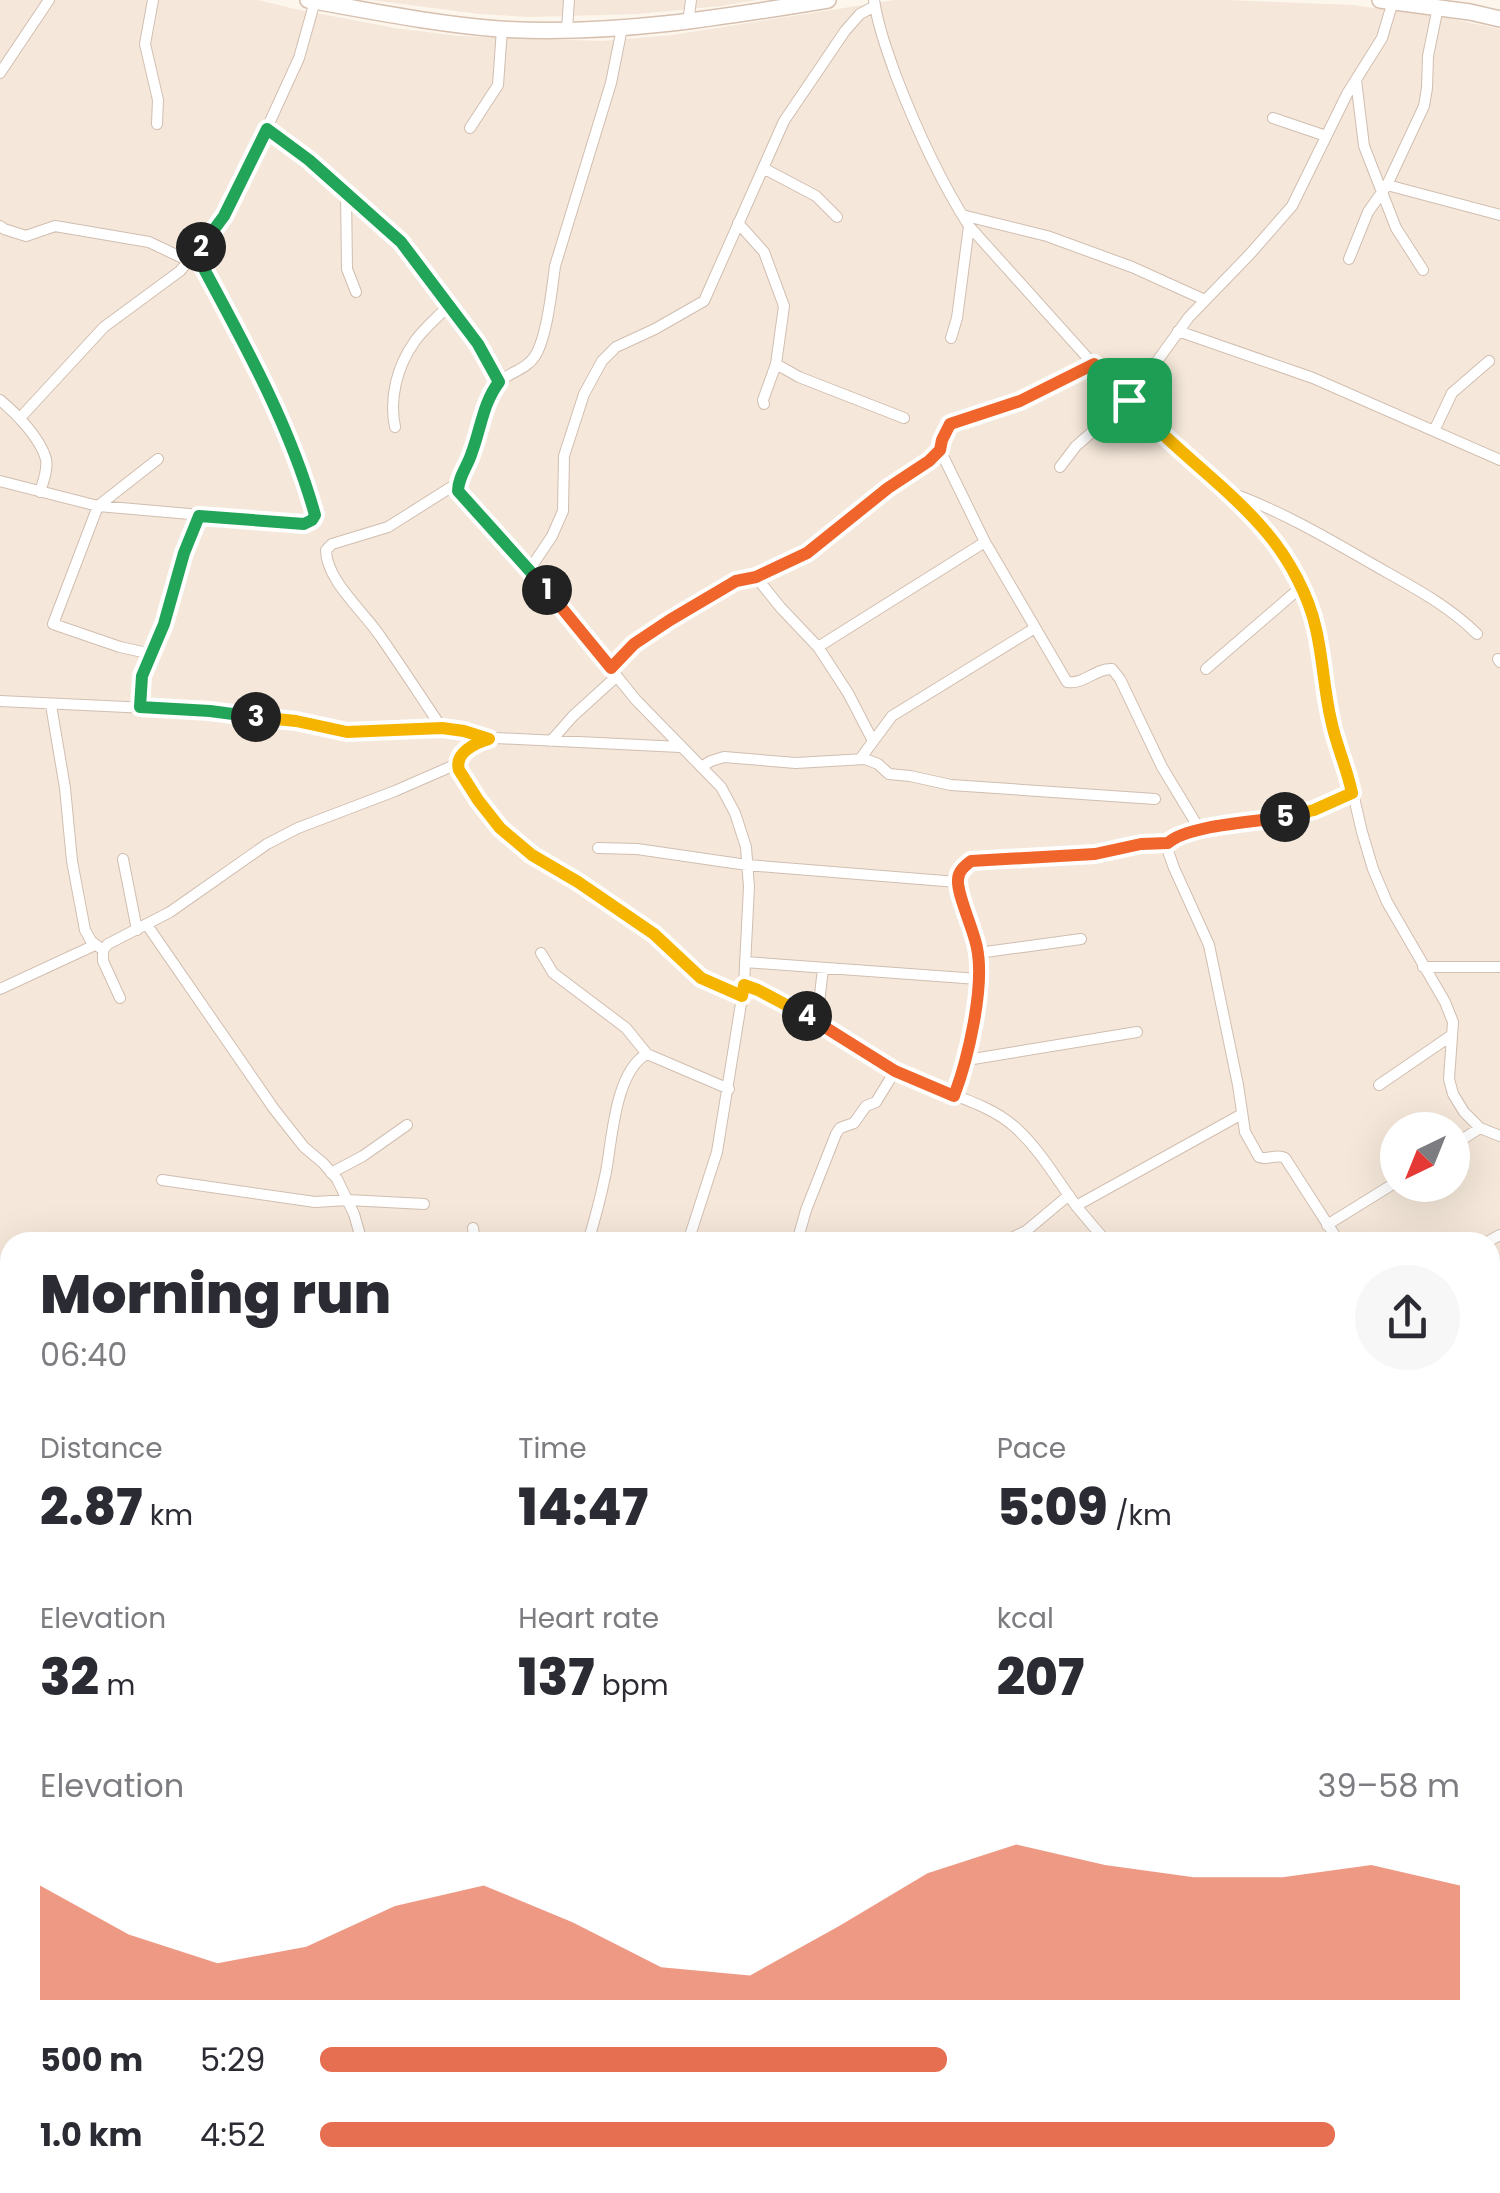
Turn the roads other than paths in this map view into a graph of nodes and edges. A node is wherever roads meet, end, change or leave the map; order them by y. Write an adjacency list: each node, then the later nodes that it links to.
1 (49, 0): 16 (street)
2 (152, 0): 19 (street)
3 (569, 0): 15 (street)
4 (690, 0): 12 (street)
5 (828, 0): 12 (main road)
6 (1380, 0): 8 (main road)
7 (311, 1): 14 (main road); 21 (street)
8 (1403, 1): 10 (main road); 17 (street)
9 (875, 3): 23 (street); 26 (street)
10 (1438, 8): 11 (main road); 24 (street)
11 (1500, 19)
12 (688, 23): 13 (main road)
13 (622, 28): 15 (main road); 43 (street)
14 (502, 29): 15 (main road); 20 (street)
15 (567, 29)
16 (0, 73)
17 (1356, 80): 22 (street); 24 (street)
18 (1272, 118): 22 (street)
19 (157, 124)
20 (470, 128)
21 (267, 129): 25 (street); 32 (street)
22 (1326, 136): 36 (street)
23 (763, 168): 28 (street); 29 (street)
24 (1384, 189): 27 (street); 33 (street); 34 (street)
25 (346, 193): 35 (street); 37 (street)
26 (962, 214): 30 (street); 36 (street)
27 (1500, 215)
28 (836, 217)
29 (738, 223): 41 (street); 62 (street)
30 (969, 226): 39 (street); 42 (street)
31 (1, 230): 32 (street)
32 (193, 258): 47 (street); 60 (street)
33 (1349, 259)
34 (1423, 270)
35 (356, 292)
36 (1205, 300): 38 (street)
37 (449, 305): 43 (street); 49 (street)
38 (1178, 331): 45 (street); 50 (street)
39 (951, 338)
40 (1489, 361): 50 (street)
41 (776, 364): 46 (street); 48 (street)
42 (1094, 364): 45 (street); 51 (street)
43 (499, 382): 56 (street)
44 (0, 400): 47 (street)
45 (1129, 400): 54 (street); 57 (street)
46 (764, 404)
47 (20, 418): 58 (street)
48 (904, 418)
49 (394, 427)
50 (1434, 430): 53 (street)
51 (940, 450): 61 (street); 63 (street)
52 (158, 459): 59 (street)
53 (1500, 460)
54 (1060, 467)
55 (0, 481): 58 (street)
56 (456, 484): 62 (street); 74 (street)
57 (1224, 490): 64 (street); 66 (street)
58 (40, 492): 59 (street)
59 (98, 506): 60 (street); 68 (street)
60 (199, 516): 68 (street)
61 (985, 542): 65 (street); 67 (street)
62 (530, 569): 70 (street)
63 (756, 577): 67 (street); 70 (street)
64 (1300, 588): 69 (street); 82 (street)
65 (1035, 628): 77 (street); 84 (street)
66 (1477, 634)
67 (818, 647): 77 (street)
68 (152, 654): 73 (street)
69 (1206, 668)
70 (614, 672): 76 (street); 78 (street)
71 (0, 701): 72 (street)
72 (51, 705): 73 (street); 92 (street)
73 (140, 707): 74 (street)
74 (442, 728): 75 (street)
75 (489, 739): 76 (street); 80 (street)
76 (551, 741): 78 (street)
77 (874, 741): 79 (street)
78 (681, 747): 81 (street)
79 (860, 759): 81 (street); 83 (street)
80 (457, 764): 90 (street); 101 (street)
81 (701, 767): 88 (street)
82 (1352, 793): 84 (street); 96 (street)
83 (1154, 799)
84 (1200, 830): 85 (street)
85 (1168, 843): 89 (street); 112 (street)
86 (598, 848): 88 (street)
87 (123, 860): 90 (street)
88 (747, 866): 89 (street); 95 (street)
89 (957, 882): 94 (street)
90 (142, 927): 92 (street); 117 (street)
91 (1081, 940): 94 (street)
92 (99, 948): 100 (street); 102 (street)
93 (542, 953): 106 (street)
94 (978, 953): 99 (street)
95 (746, 962): 98 (street); 101 (street)
96 (1423, 967): 97 (street); 105 (street)
97 (1500, 967)
98 (823, 968): 99 (street); 103 (street)
99 (978, 979): 107 (street)
100 (0, 988)
101 (743, 991): 103 (street); 110 (street)
102 (120, 998)
103 (817, 1022): 108 (street)
104 (1136, 1032): 107 (street)
105 (1452, 1036): 109 (street); 114 (street)
106 (647, 1054): 110 (street); 128 (street)
107 (967, 1060): 111 (street)
108 (895, 1071): 111 (street); 130 (street)
109 (1380, 1085)
110 (729, 1089): 129 (street)
111 (954, 1096): 120 (street)
112 (1242, 1114): 123 (street); 124 (street)
113 (406, 1125): 117 (street)
114 (1480, 1128): 115 (street); 116 (street)
115 (1470, 1134)
116 (1500, 1136)
117 (331, 1173): 121 (street)
118 (162, 1180): 121 (street)
119 (1380, 1192): 124 (street)
120 (1069, 1195): 123 (street); 131 (street)
121 (348, 1200): 122 (street); 126 (street)
122 (424, 1204)
123 (1076, 1206): 132 (street)
124 (1327, 1225): 133 (street)
125 (473, 1228): 127 (street)
126 (359, 1232)
127 (474, 1232)
128 (591, 1232)
129 (691, 1232)
130 (799, 1232)
131 (1024, 1232)
132 (1098, 1232)
133 (1332, 1232)

